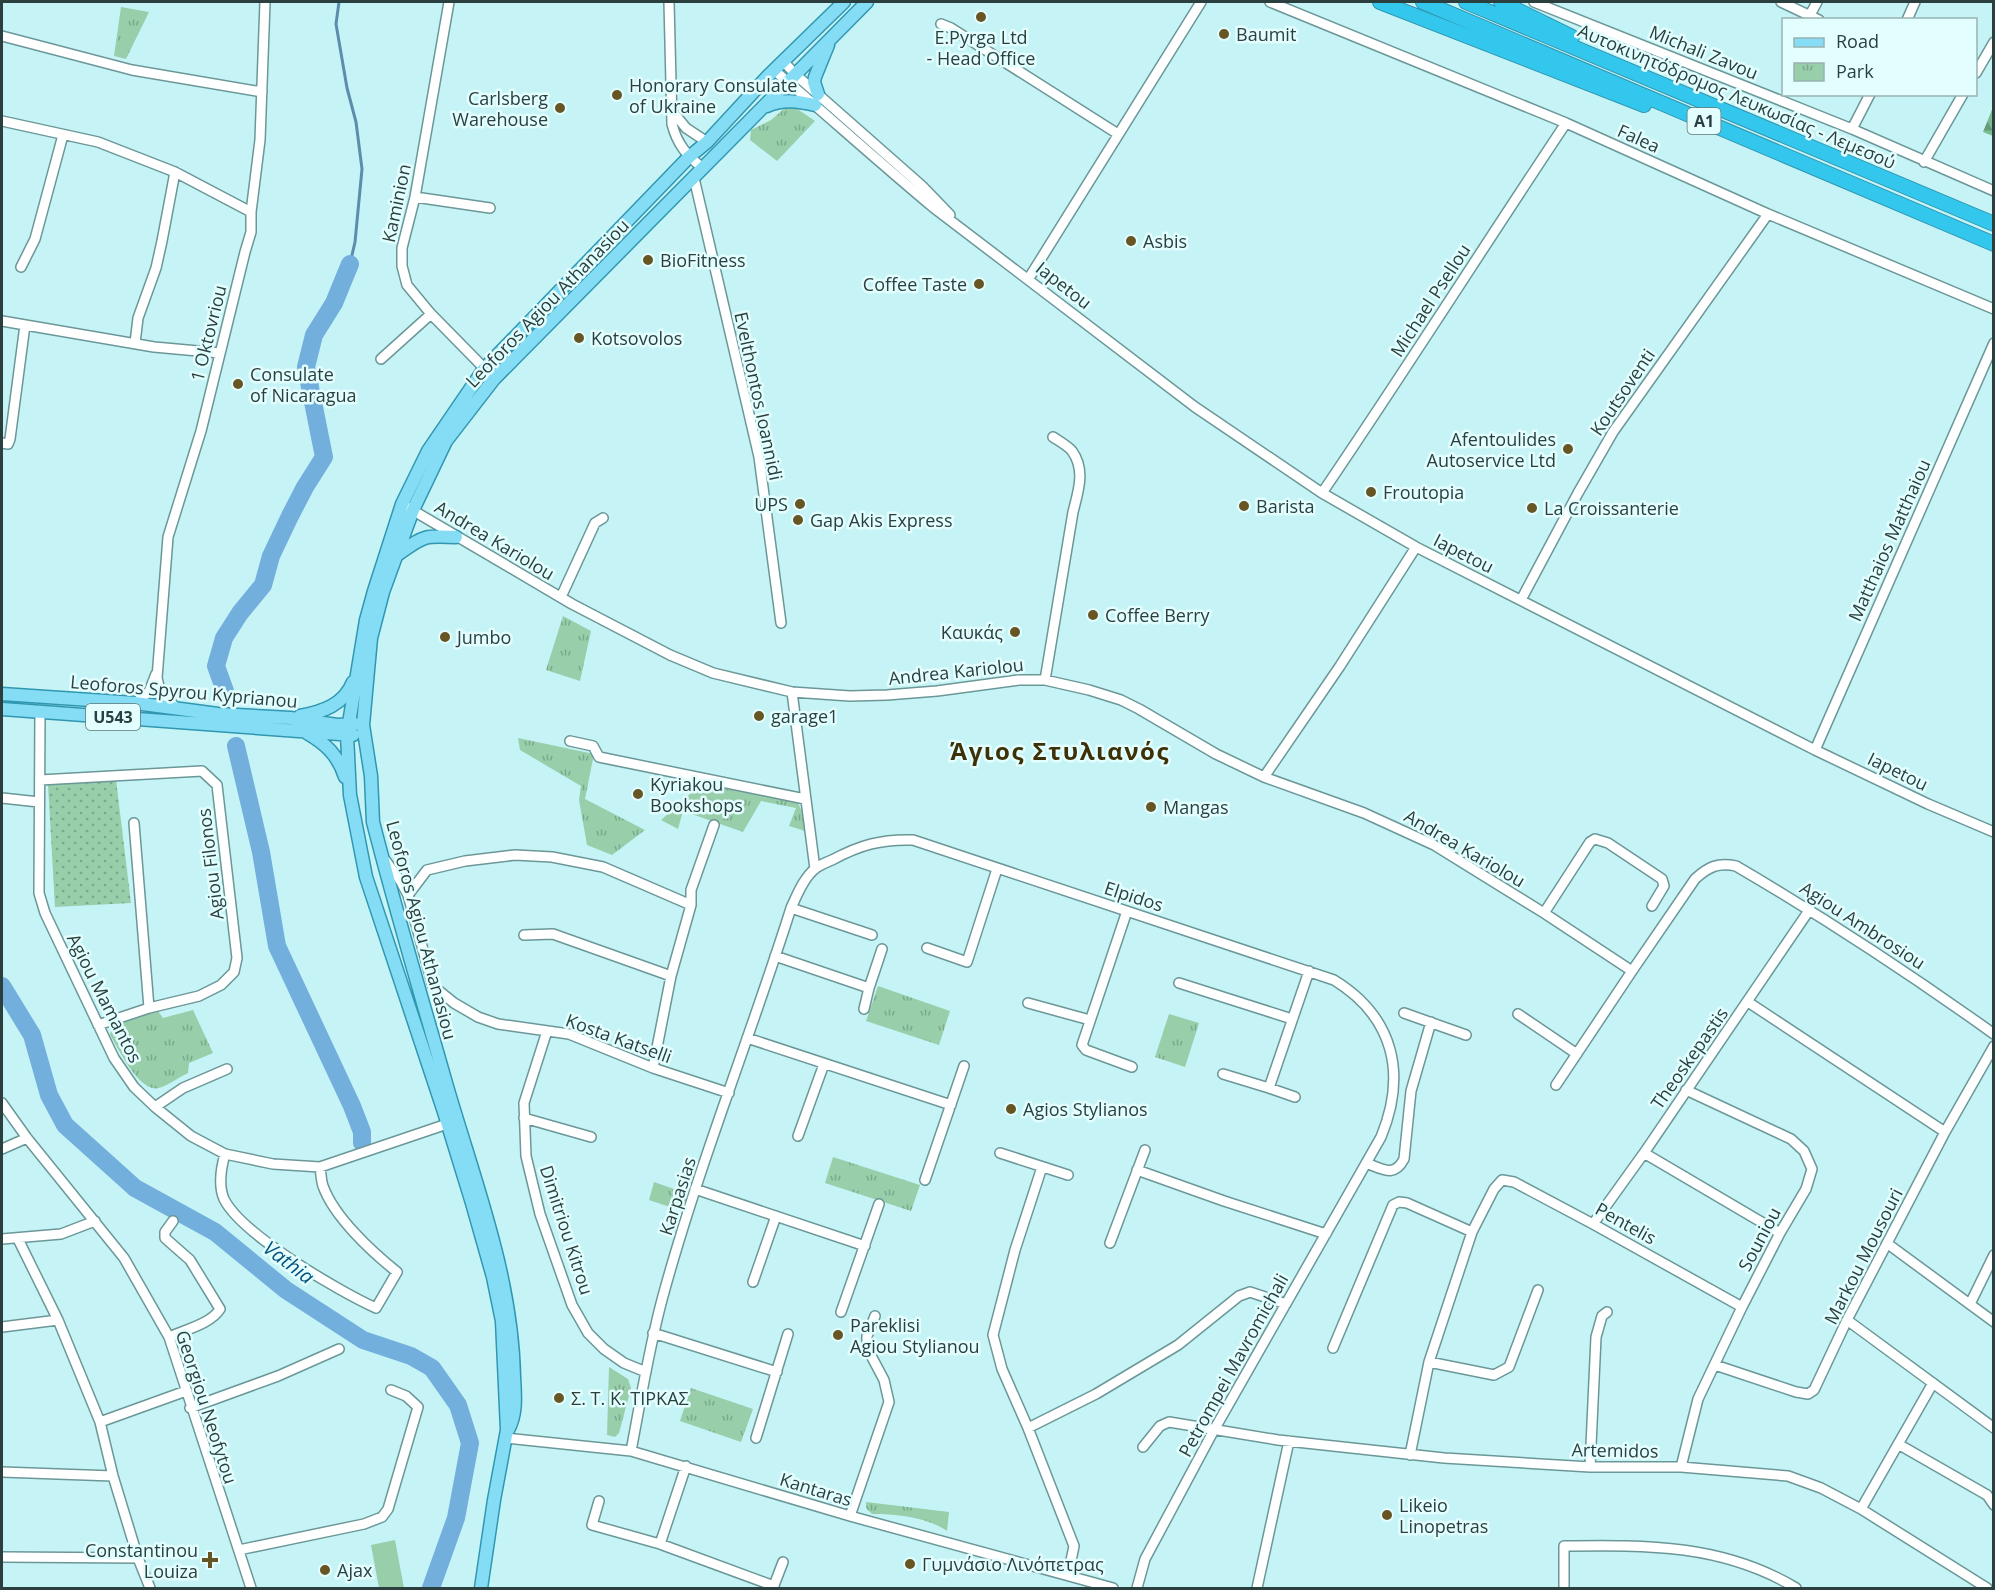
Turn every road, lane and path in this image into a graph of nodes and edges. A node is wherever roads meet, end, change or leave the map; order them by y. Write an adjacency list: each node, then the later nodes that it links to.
1 (265, 2): 27 (street, 1 Oktovriou)
2 (448, 2): 45 (street, Kaminion)
3 (669, 2): 32 (street)
4 (843, 2): 23 (main road, Leoforos Agiou Athanasiou)
5 (867, 2): 21 (main road, Leoforos Agiou Athanasiou)
6 (1201, 2): 36 (street)
7 (1270, 2): 34 (street, Falea)
8 (1380, 2): 50 (highway)
9 (1423, 2): 50 (highway, Αυτοκινητόδρομος Λευκωσίας - Λεμεσού / A1)
10 (1466, 2): 26 (highway, Αυτοκινητόδρομος Λευκωσίας - Λεμεσού / A1)
11 (1501, 2): 26 (highway)
12 (1534, 2): 35 (street, Michali Zavou)
13 (1781, 2): 16 (street)
14 (1816, 2): 16 (street)
15 (1915, 2): 18 (street)
16 (1810, 15): 17 (street)
17 (1815, 18)
18 (1908, 18)
19 (941, 24): 36 (street)
20 (2, 36): 27 (street)
21 (830, 38): 25 (main road, Leoforos Agiou Athanasiou); 30 (main road)
22 (1994, 42): 24 (street)
23 (778, 66): 25 (street, Iapetou); 38 (main road, Leoforos Agiou Athanasiou)
24 (1977, 71)
25 (792, 79): 30 (street, Iapetou); 31 (main road, Leoforos Agiou Athanasiou)
26 (1662, 84): 49 (highway, Αυτοκινητόδρομος Λευκωσίας - Λεμεσού / A1)
27 (262, 92): 47 (street, 1 Oktovriou)
28 (1869, 96): 35 (street)
29 (1962, 96): 40 (street)
30 (817, 99): 31 (main road); 53 (street, Iapetou)
31 (761, 109): 41 (main road, Leoforos Agiou Athanasiou)
32 (672, 110): 38 (street); 39 (street)
33 (2, 121): 37 (street)
34 (1566, 123): 48 (street, Falea); 68 (street, Michael Psellou)
35 (1852, 129): 40 (street, Michali Zavou)
36 (1118, 134): 53 (street)
37 (63, 135): 42 (street); 52 (street)
38 (707, 142): 39 (main road, Leoforos Agiou Athanasiou)
39 (689, 157): 41 (street); 62 (main road, Leoforos Agiou Athanasiou)
40 (1924, 162): 44 (street, Michali Zavou)
41 (703, 168): 43 (main road, Leoforos Agiou Athanasiou)
42 (175, 172): 47 (street); 59 (street)
43 (694, 178): 63 (main road, Leoforos Agiou Athanasiou); 76 (street, Evelthontos Ioannidi)
44 (1994, 191)
45 (416, 196): 46 (street); 55 (street, Kaminion)
46 (490, 208)
47 (251, 212): 60 (street, 1 Oktovriou)
48 (1768, 214): 54 (street, Falea); 75 (street, Koutsoventi)
49 (1994, 224)
50 (1953, 227): 51 (highway, Αυτοκινητόδρομος Λευκωσίας - Λεμεσού / A1)
51 (1994, 244)
52 (21, 267)
53 (1029, 278): 68 (street, Iapetou)
54 (1994, 309)
55 (431, 314): 61 (street); 62 (street, Kaminion)
56 (2, 321): 57 (street)
57 (25, 325): 59 (street); 65 (street)
58 (1994, 343): 92 (street, Matthaios Matthaiou)
59 (135, 344): 60 (street)
60 (220, 353): 77 (street, 1 Oktovriou)
61 (381, 359)
62 (484, 369): 63 (street, Kaminion); 69 (main road, Leoforos Agiou Athanasiou)
63 (494, 379): 69 (main road, Leoforos Agiou Athanasiou)
64 (2, 403): 65 (street)
65 (13, 404): 67 (street)
66 (1053, 437): 79 (street)
67 (5, 444)
68 (1322, 493): 72 (street, Iapetou)
69 (408, 507): 71 (street, Andrea Kariolou); 73 (main road, Leoforos Agiou Athanasiou); 78 (main road, Leoforos Agiou Athanasiou)
70 (603, 518): 74 (street)
71 (456, 537): 73 (main road); 74 (street, Andrea Kariolou)
72 (1416, 547): 75 (street, Iapetou); 93 (street)
73 (396, 556): 89 (main road, Leoforos Agiou Athanasiou)
74 (561, 597): 80 (street, Andrea Kariolou)
75 (1521, 600): 92 (street, Iapetou)
76 (781, 623)
77 (157, 669): 82 (street, 1 Oktovriou); 84 (street, 1 Oktovriou)
78 (358, 671): 86 (main road); 88 (main road, Leoforos Agiou Athanasiou)
79 (1045, 680): 80 (street, Andrea Kariolou); 93 (street, Andrea Kariolou)
80 (792, 692): 97 (street)
81 (2, 694): 82 (main road, Leoforos Spyrou Kyprianou / U543)
82 (135, 703): 84 (main road, Leoforos Spyrou Kyprianou / U543)
83 (2, 709): 85 (main road, Leoforos Spyrou Kyprianou / U543)
84 (177, 710): 87 (main road, Leoforos Spyrou Kyprianou / U543)
85 (40, 712): 87 (main road, Leoforos Spyrou Kyprianou / U543); 94 (street, Agiou Mamantos)
86 (290, 718): 87 (main road, Leoforos Spyrou Kyprianou / U543); 88 (main road, Leoforos Spyrou Kyprianou / U543)
87 (237, 720): 90 (main road, Leoforos Spyrou Kyprianou / U543)
88 (348, 729): 89 (main road, Leoforos Spyrou Kyprianou / U543); 90 (main road, Leoforos Spyrou Kyprianou / U543); 95 (main road, Leoforos Agiou Athanasiou)
89 (363, 730): 102 (main road, Leoforos Agiou Athanasiou)
90 (304, 731): 95 (main road)
91 (570, 741): 97 (street)
92 (1815, 750): 101 (street, Iapetou)
93 (1264, 777): 111 (street, Andrea Kariolou)
94 (40, 780): 98 (street, Agiou Mamantos); 124 (street, Agiou Filonos)
95 (350, 795): 153 (main road, Leoforos Agiou Athanasiou)
96 (2, 798): 98 (street)
97 (805, 799): 103 (street)
98 (39, 802): 131 (street, Agiou Mamantos)
99 (134, 823): 124 (street)
100 (714, 825): 106 (street)
101 (1994, 832)
102 (381, 855): 105 (street, Kosta Katselli); 153 (main road, Leoforos Agiou Athanasiou)
103 (814, 869): 104 (street, Elpidos); 108 (street, Elpidos)
104 (997, 869): 110 (street, Elpidos); 114 (street)
105 (408, 896): 106 (street); 132 (street, Kosta Katselli)
106 (691, 905): 119 (street)
107 (1652, 906): 111 (street)
108 (791, 908): 113 (street); 116 (street, Elpidos)
109 (1810, 909): 118 (street, Agiou Ambrosiou); 122 (street, Theoskepastis); 133 (street, Agiou Ambrosiou)
110 (1127, 911): 117 (street, Elpidos); 129 (street)
111 (1544, 913): 118 (street, Andrea Kariolou)
112 (524, 935): 119 (street)
113 (872, 935)
114 (927, 948)
115 (882, 949): 121 (street)
116 (775, 956): 121 (street); 135 (street, Karpasias)
117 (1309, 970): 128 (street); 163 (street, Elpidos)
118 (1632, 970): 137 (street)
119 (671, 976): 141 (street)
120 (1179, 983): 128 (street)
121 (869, 988): 125 (street)
122 (1748, 1002): 146 (street, Theoskepastis); 154 (street)
123 (1028, 1003): 129 (street)
124 (149, 1008): 131 (street, Agiou Filonos)
125 (864, 1009)
126 (1404, 1012): 130 (street)
127 (1518, 1014): 137 (street)
128 (1292, 1019): 145 (street)
129 (1090, 1020): 140 (street)
130 (1431, 1022): 134 (street); 163 (street)
131 (98, 1025): 151 (street, Agiou Mamantos)
132 (547, 1031): 141 (street, Kosta Katselli); 152 (street, Dimitriou Kitrou)
133 (1994, 1034)
134 (1466, 1035)
135 (747, 1038): 138 (street); 147 (street, Karpasias)
136 (1994, 1046): 154 (street, Markou Mousouri)
137 (1577, 1054): 144 (street)
138 (824, 1064): 150 (street); 155 (street)
139 (964, 1066): 150 (street)
140 (1132, 1067)
141 (653, 1068): 147 (street, Kosta Katselli)
142 (227, 1069): 151 (street)
143 (1223, 1074): 145 (street)
144 (1556, 1086)
145 (1269, 1088): 148 (street)
146 (1686, 1090): 160 (street, Theoskepastis); 176 (street, Souniou)
147 (729, 1093): 169 (street, Karpasias)
148 (1295, 1097)
149 (2, 1103): 157 (street, Georgiou Neofytou)
150 (951, 1105): 168 (street)
151 (155, 1107): 162 (street, Agiou Mamantos)
152 (524, 1118): 156 (street); 203 (street, Dimitriou Kitrou)
153 (452, 1123): 164 (street, Agiou Mamantos); 213 (main road, Leoforos Agiou Athanasiou)
154 (1945, 1132): 181 (street, Markou Mousouri)
155 (798, 1136)
156 (591, 1137)
157 (27, 1138): 158 (street); 172 (street, Georgiou Neofytou)
158 (2, 1149)
159 (1145, 1150): 166 (street)
160 (1644, 1152): 174 (street, Theoskepastis); 176 (street)
161 (1000, 1153): 165 (street)
162 (225, 1154): 164 (street, Agiou Mamantos); 164 (street)
163 (1366, 1163): 177 (street, Petrompei Mavromichali)
164 (320, 1167)
165 (1042, 1167): 167 (street); 210 (street)
166 (1137, 1170): 177 (street); 180 (street)
167 (1068, 1175)
168 (925, 1180)
169 (695, 1189): 171 (street); 196 (street, Karpasias)
170 (879, 1204): 182 (street)
171 (776, 1216): 182 (street); 184 (street)
172 (95, 1221): 179 (street); 198 (street, Georgiou Neofytou)
173 (173, 1221): 198 (street)
174 (1593, 1224): 175 (street, Pentelis); 188 (street, Pentelis)
175 (1472, 1232): 199 (street); 201 (street)
176 (1780, 1233): 188 (street, Souniou)
177 (1326, 1234): 186 (street, Petrompei Mavromichali)
178 (2, 1239): 179 (street)
179 (18, 1239): 192 (street)
180 (1110, 1243)
181 (1888, 1244): 187 (street); 193 (street, Markou Mousouri)
182 (865, 1246): 189 (street)
183 (1994, 1255): 187 (street)
184 (753, 1282)
185 (1539, 1290): 201 (street)
186 (1286, 1304): 210 (street); 212 (street, Petrompei Mavromichali)
187 (1970, 1304): 194 (street)
188 (1742, 1307): 202 (street, Souniou)
189 (841, 1312)
190 (1607, 1312): 221 (street)
191 (875, 1316): 228 (street)
192 (58, 1320): 195 (street); 209 (street)
193 (1847, 1320): 202 (street, Markou Mousouri); 205 (street)
194 (1994, 1322)
195 (2, 1327)
196 (653, 1332): 203 (street, Karpasias); 204 (street)
197 (788, 1334): 204 (street)
198 (169, 1337): 207 (street, Georgiou Neofytou)
199 (1333, 1348)
200 (339, 1349): 208 (street)
201 (1429, 1362): 219 (street)
202 (1715, 1365): 222 (street, Souniou)
203 (646, 1372): 218 (street, Karpasias)
204 (777, 1372): 214 (street)
205 (1933, 1383): 211 (street); 216 (street)
206 (392, 1390): 230 (street)
207 (186, 1391): 208 (street, Georgiou Neofytou); 209 (street)
208 (190, 1408): 230 (street, Georgiou Neofytou)
209 (100, 1422): 224 (street)
210 (1028, 1428): 234 (street)
211 (1994, 1428)
212 (1214, 1430): 215 (street, Artemidos); 217 (street, Artemidos); 241 (street, Petrompei Mavromichali)
213 (507, 1434): 218 (street, Kantaras); 239 (main road, Leoforos Agiou Athanasiou)
214 (756, 1438)
215 (1289, 1441): 219 (street, Artemidos); 242 (street)
216 (1898, 1444): 226 (street); 227 (street)
217 (1143, 1447)
218 (631, 1451): 220 (street, Kantaras)
219 (1410, 1455): 221 (street, Artemidos)
220 (686, 1466): 228 (street, Kantaras); 229 (street)
221 (1590, 1467): 222 (street, Artemidos)
222 (1681, 1467): 227 (street, Artemidos)
223 (2, 1472): 224 (street)
224 (113, 1476): 232 (street)
225 (599, 1500): 229 (street)
226 (1994, 1505)
227 (1861, 1509): 235 (street, Artemidos)
228 (850, 1516): 234 (street, Kantaras)
229 (660, 1544): 236 (street)
230 (239, 1551): 238 (street, Georgiou Neofytou)
231 (2, 1557): 232 (street)
232 (138, 1558): 237 (street)
233 (783, 1562): 236 (street)
234 (1068, 1575): 240 (street, Kantaras)
235 (1974, 1579): 245 (street); 246 (street, Artemidos)
236 (773, 1587)
237 (150, 1588)
238 (251, 1588)
239 (481, 1588)
240 (1113, 1588)
241 (1137, 1588)
242 (1257, 1588)
243 (1564, 1588): 244 (street)
244 (1796, 1588)
245 (1968, 1588)
246 (1987, 1588)

